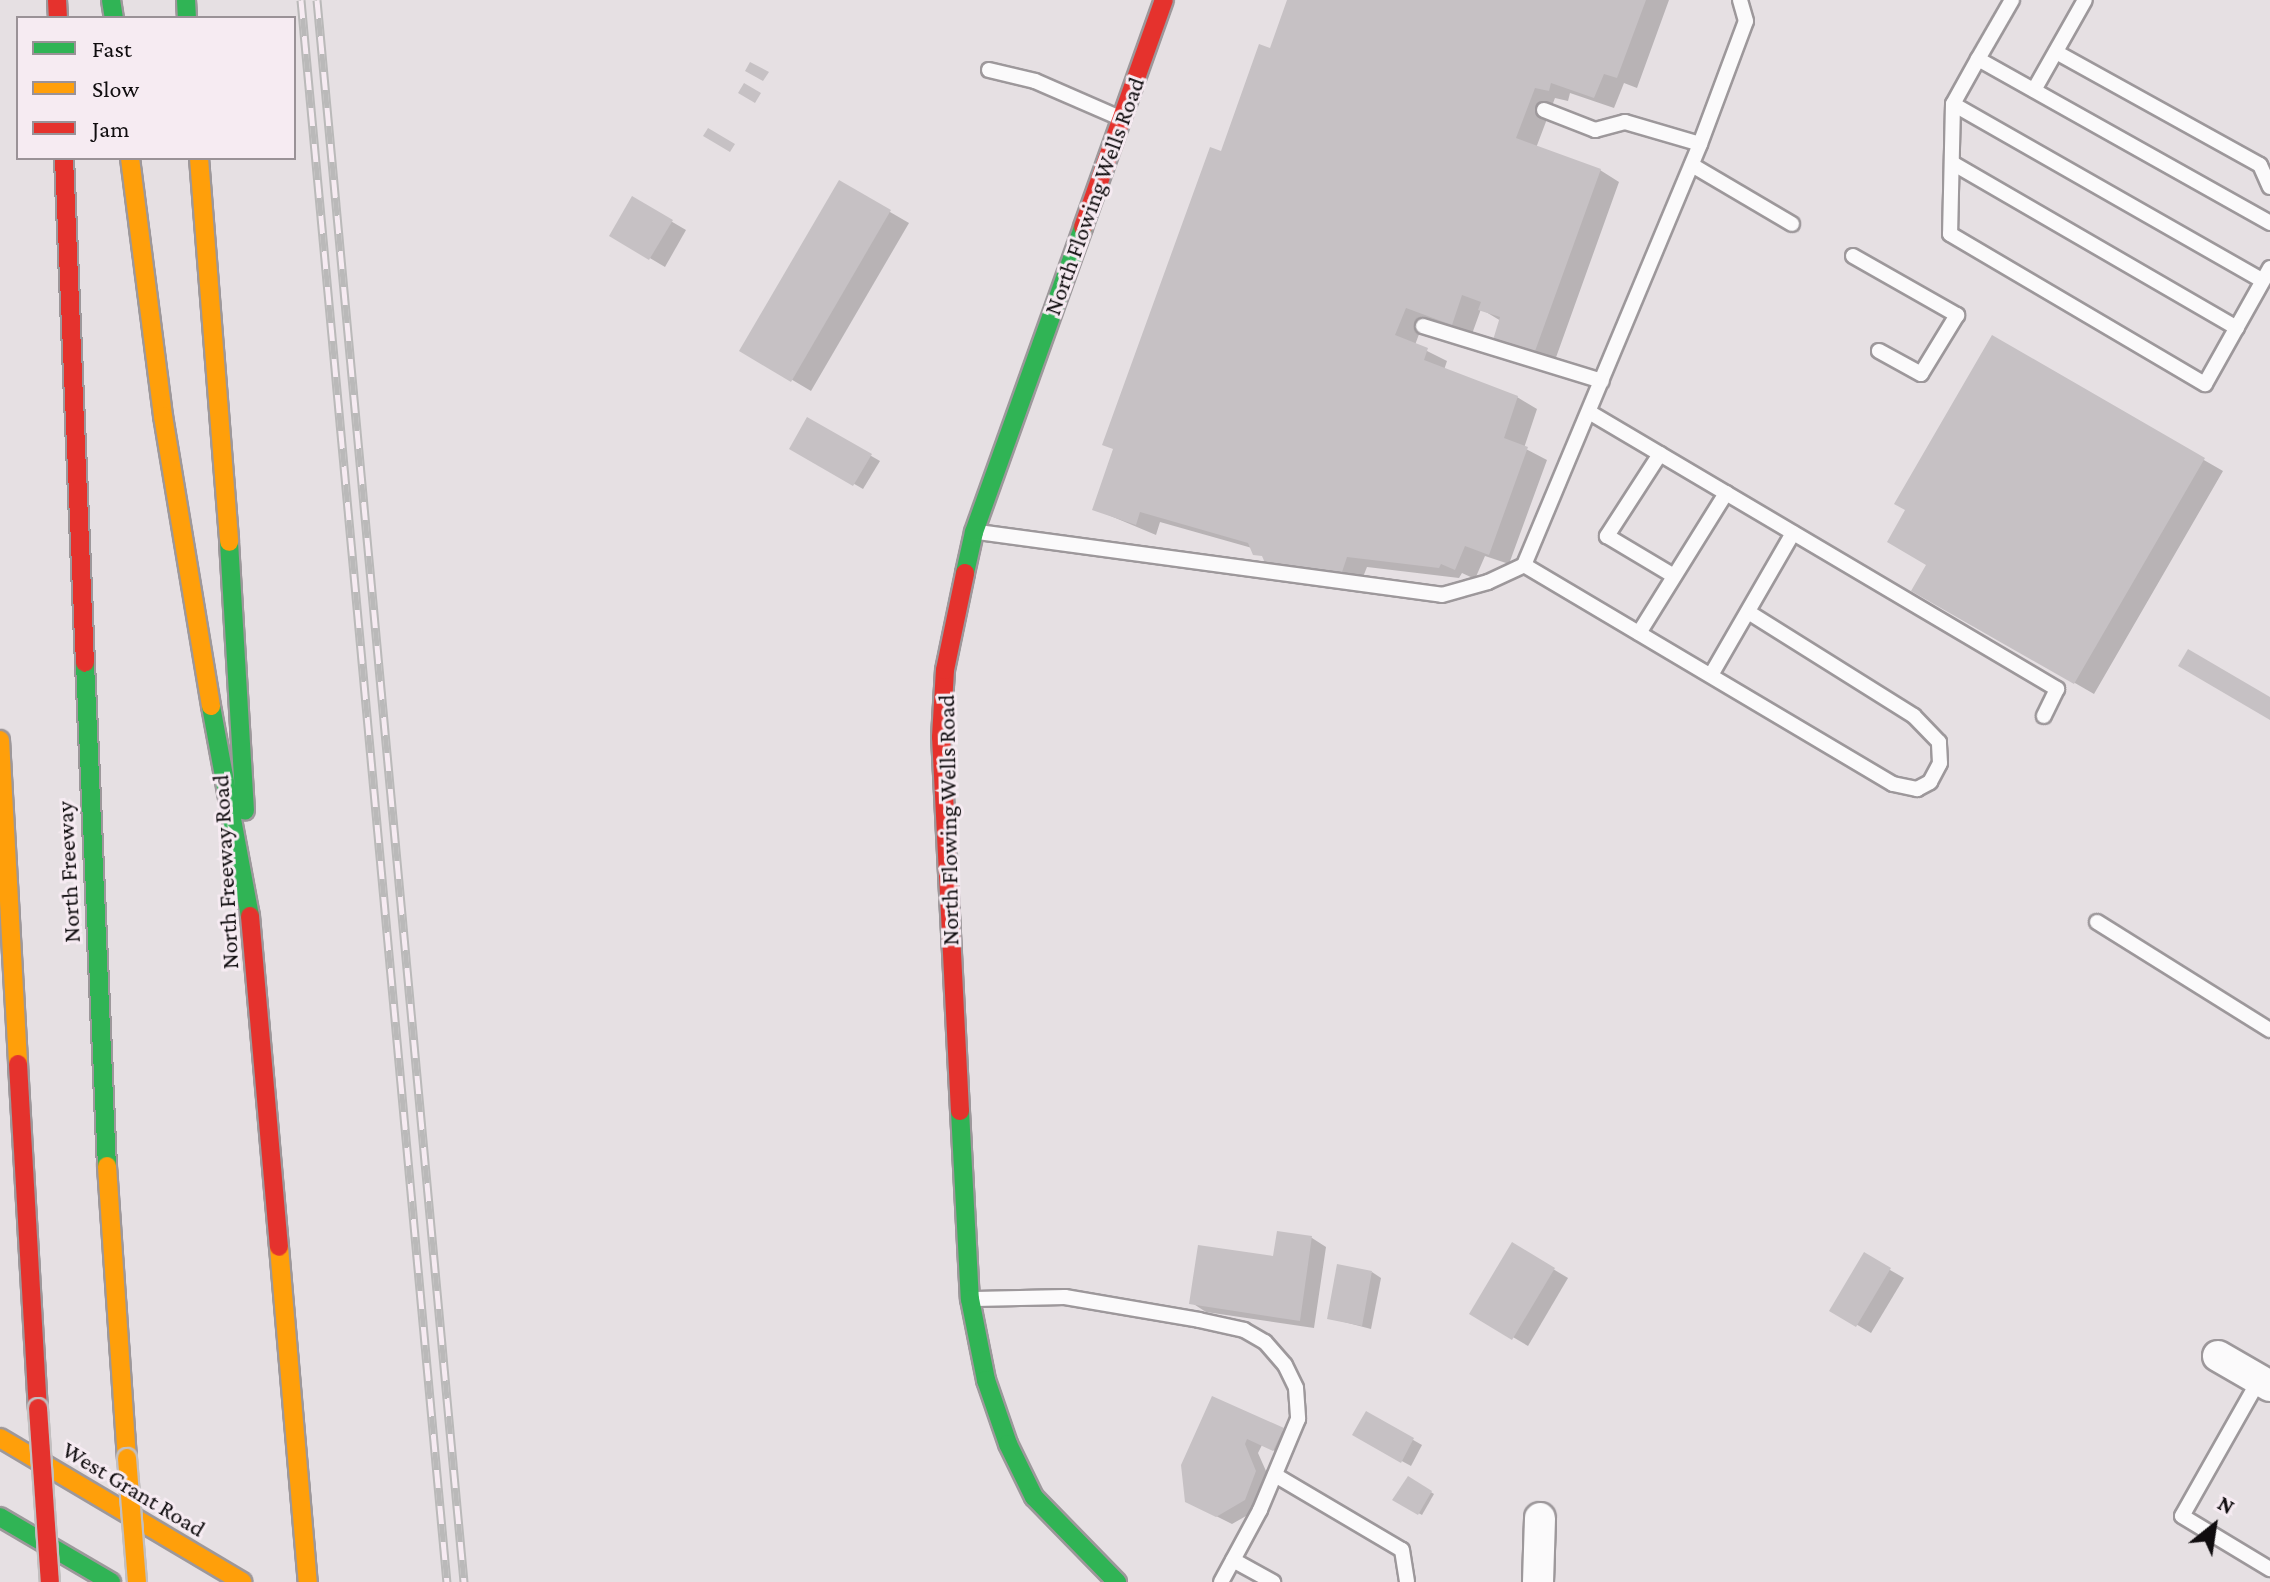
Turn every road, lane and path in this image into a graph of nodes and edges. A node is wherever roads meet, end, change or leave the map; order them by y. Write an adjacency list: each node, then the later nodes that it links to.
1 (1164, 0): 11 (main road, North Flowing Wells Road)
2 (1740, 0): 12 (lane)
3 (2012, 0): 6 (lane)
4 (2085, 0): 5 (lane)
5 (2056, 52): 8 (lane); 18 (lane)
6 (1978, 59): 8 (lane); 9 (lane)
7 (989, 70): 11 (lane)
8 (2034, 90): 19 (lane)
9 (1953, 104): 16 (lane); 22 (lane)
10 (1544, 110): 12 (lane)
11 (1122, 119): 30 (main road, North Flowing Wells Road)
12 (1700, 144): 17 (lane)
13 (64, 160): 53 (main road, North Freeway, bridge)
14 (130, 160): 39 (main road)
15 (199, 160): 39 (main road, North Freeway Road)
16 (1954, 164): 24 (lane); 24 (lane)
17 (1692, 165): 20 (lane); 26 (lane)
18 (2270, 187)
19 (2270, 223)
20 (1792, 224)
21 (1853, 256): 25 (lane)
22 (2266, 274): 24 (lane)
23 (1423, 326): 26 (lane)
24 (2237, 328)
25 (1879, 351)
26 (1602, 381): 27 (lane)
27 (1589, 412): 28 (lane); 32 (lane)
28 (1660, 454): 29 (lane); 33 (lane)
29 (1726, 493): 31 (lane); 33 (lane)
30 (974, 532): 32 (lane); 42 (main road, North Flowing Wells Road)
31 (1793, 533): 34 (lane); 37 (lane)
32 (1524, 565): 35 (lane)
33 (1674, 576): 35 (lane)
34 (1748, 612): 36 (lane); 36 (lane)
35 (1639, 633): 36 (lane)
36 (1711, 675)
37 (2044, 716)
38 (0, 740): 51 (main road, bridge)
39 (250, 916): 55 (main road, North Freeway Road)
40 (2097, 922): 41 (lane)
41 (2270, 1030)
42 (970, 1299): 46 (lane); 56 (main road, North Flowing Wells Road)
43 (2218, 1356): 44 (street)
44 (2265, 1383): 50 (lane)
45 (0, 1438): 54 (main road, West Grant Road)
46 (1275, 1475): 49 (lane); 59 (lane)
47 (0, 1517): 52 (main road)
48 (1540, 1518): 60 (street)
49 (1233, 1560): 57 (lane); 58 (lane)
50 (2270, 1569)
51 (50, 1582)
52 (111, 1582)
53 (137, 1582)
54 (243, 1582)
55 (308, 1582)
56 (1117, 1582)
57 (1221, 1582)
58 (1273, 1582)
59 (1407, 1582)
60 (1538, 1582)

